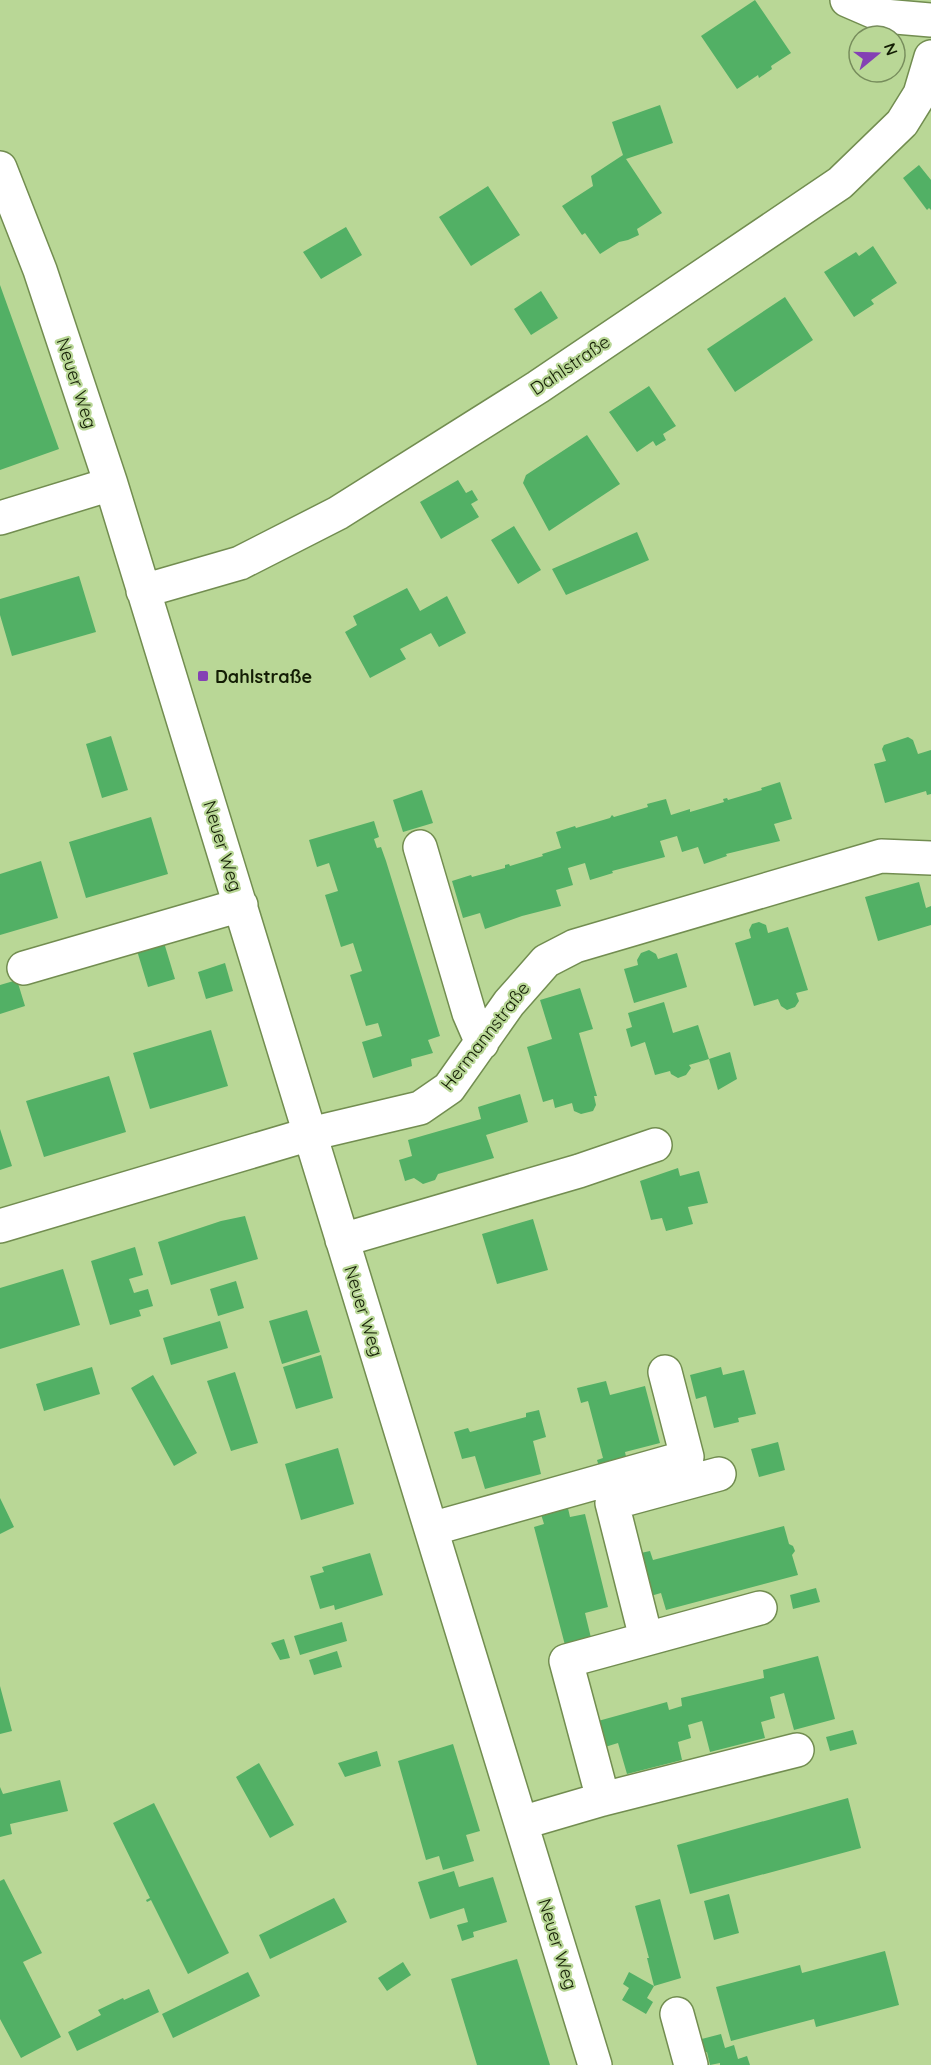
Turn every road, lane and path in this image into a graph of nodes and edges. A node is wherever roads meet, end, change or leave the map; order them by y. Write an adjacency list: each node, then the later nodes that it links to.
1 (848, 0): 2 (street)
2 (931, 20)
3 (931, 57): 7 (street, Dahlstraße)
4 (0, 168): 5 (street, Neuer Weg)
5 (111, 484): 6 (street); 7 (street, Neuer Weg)
6 (0, 518)
7 (143, 591): 10 (street, Neuer Weg)
8 (420, 848): 12 (street)
9 (931, 858): 12 (street, Hermannstraße)
10 (241, 905): 11 (street); 13 (street, Neuer Weg)
11 (24, 968)
12 (482, 1043): 13 (street, Hermannstraße)
13 (310, 1134): 15 (street, Hermannstraße); 16 (street, Neuer Weg)
14 (656, 1145): 16 (street)
15 (0, 1226)
16 (342, 1240): 20 (street, Neuer Weg)
17 (665, 1372): 19 (street)
18 (719, 1474): 19 (street)
19 (609, 1491): 20 (street); 22 (street)
20 (431, 1529): 25 (street, Neuer Weg)
21 (760, 1608): 22 (street)
22 (646, 1638): 24 (street)
23 (797, 1750): 24 (street)
24 (603, 1799): 25 (street)
25 (521, 1823): 27 (street, Neuer Weg)
26 (677, 2014): 28 (street)
27 (595, 2065)
28 (691, 2065)

